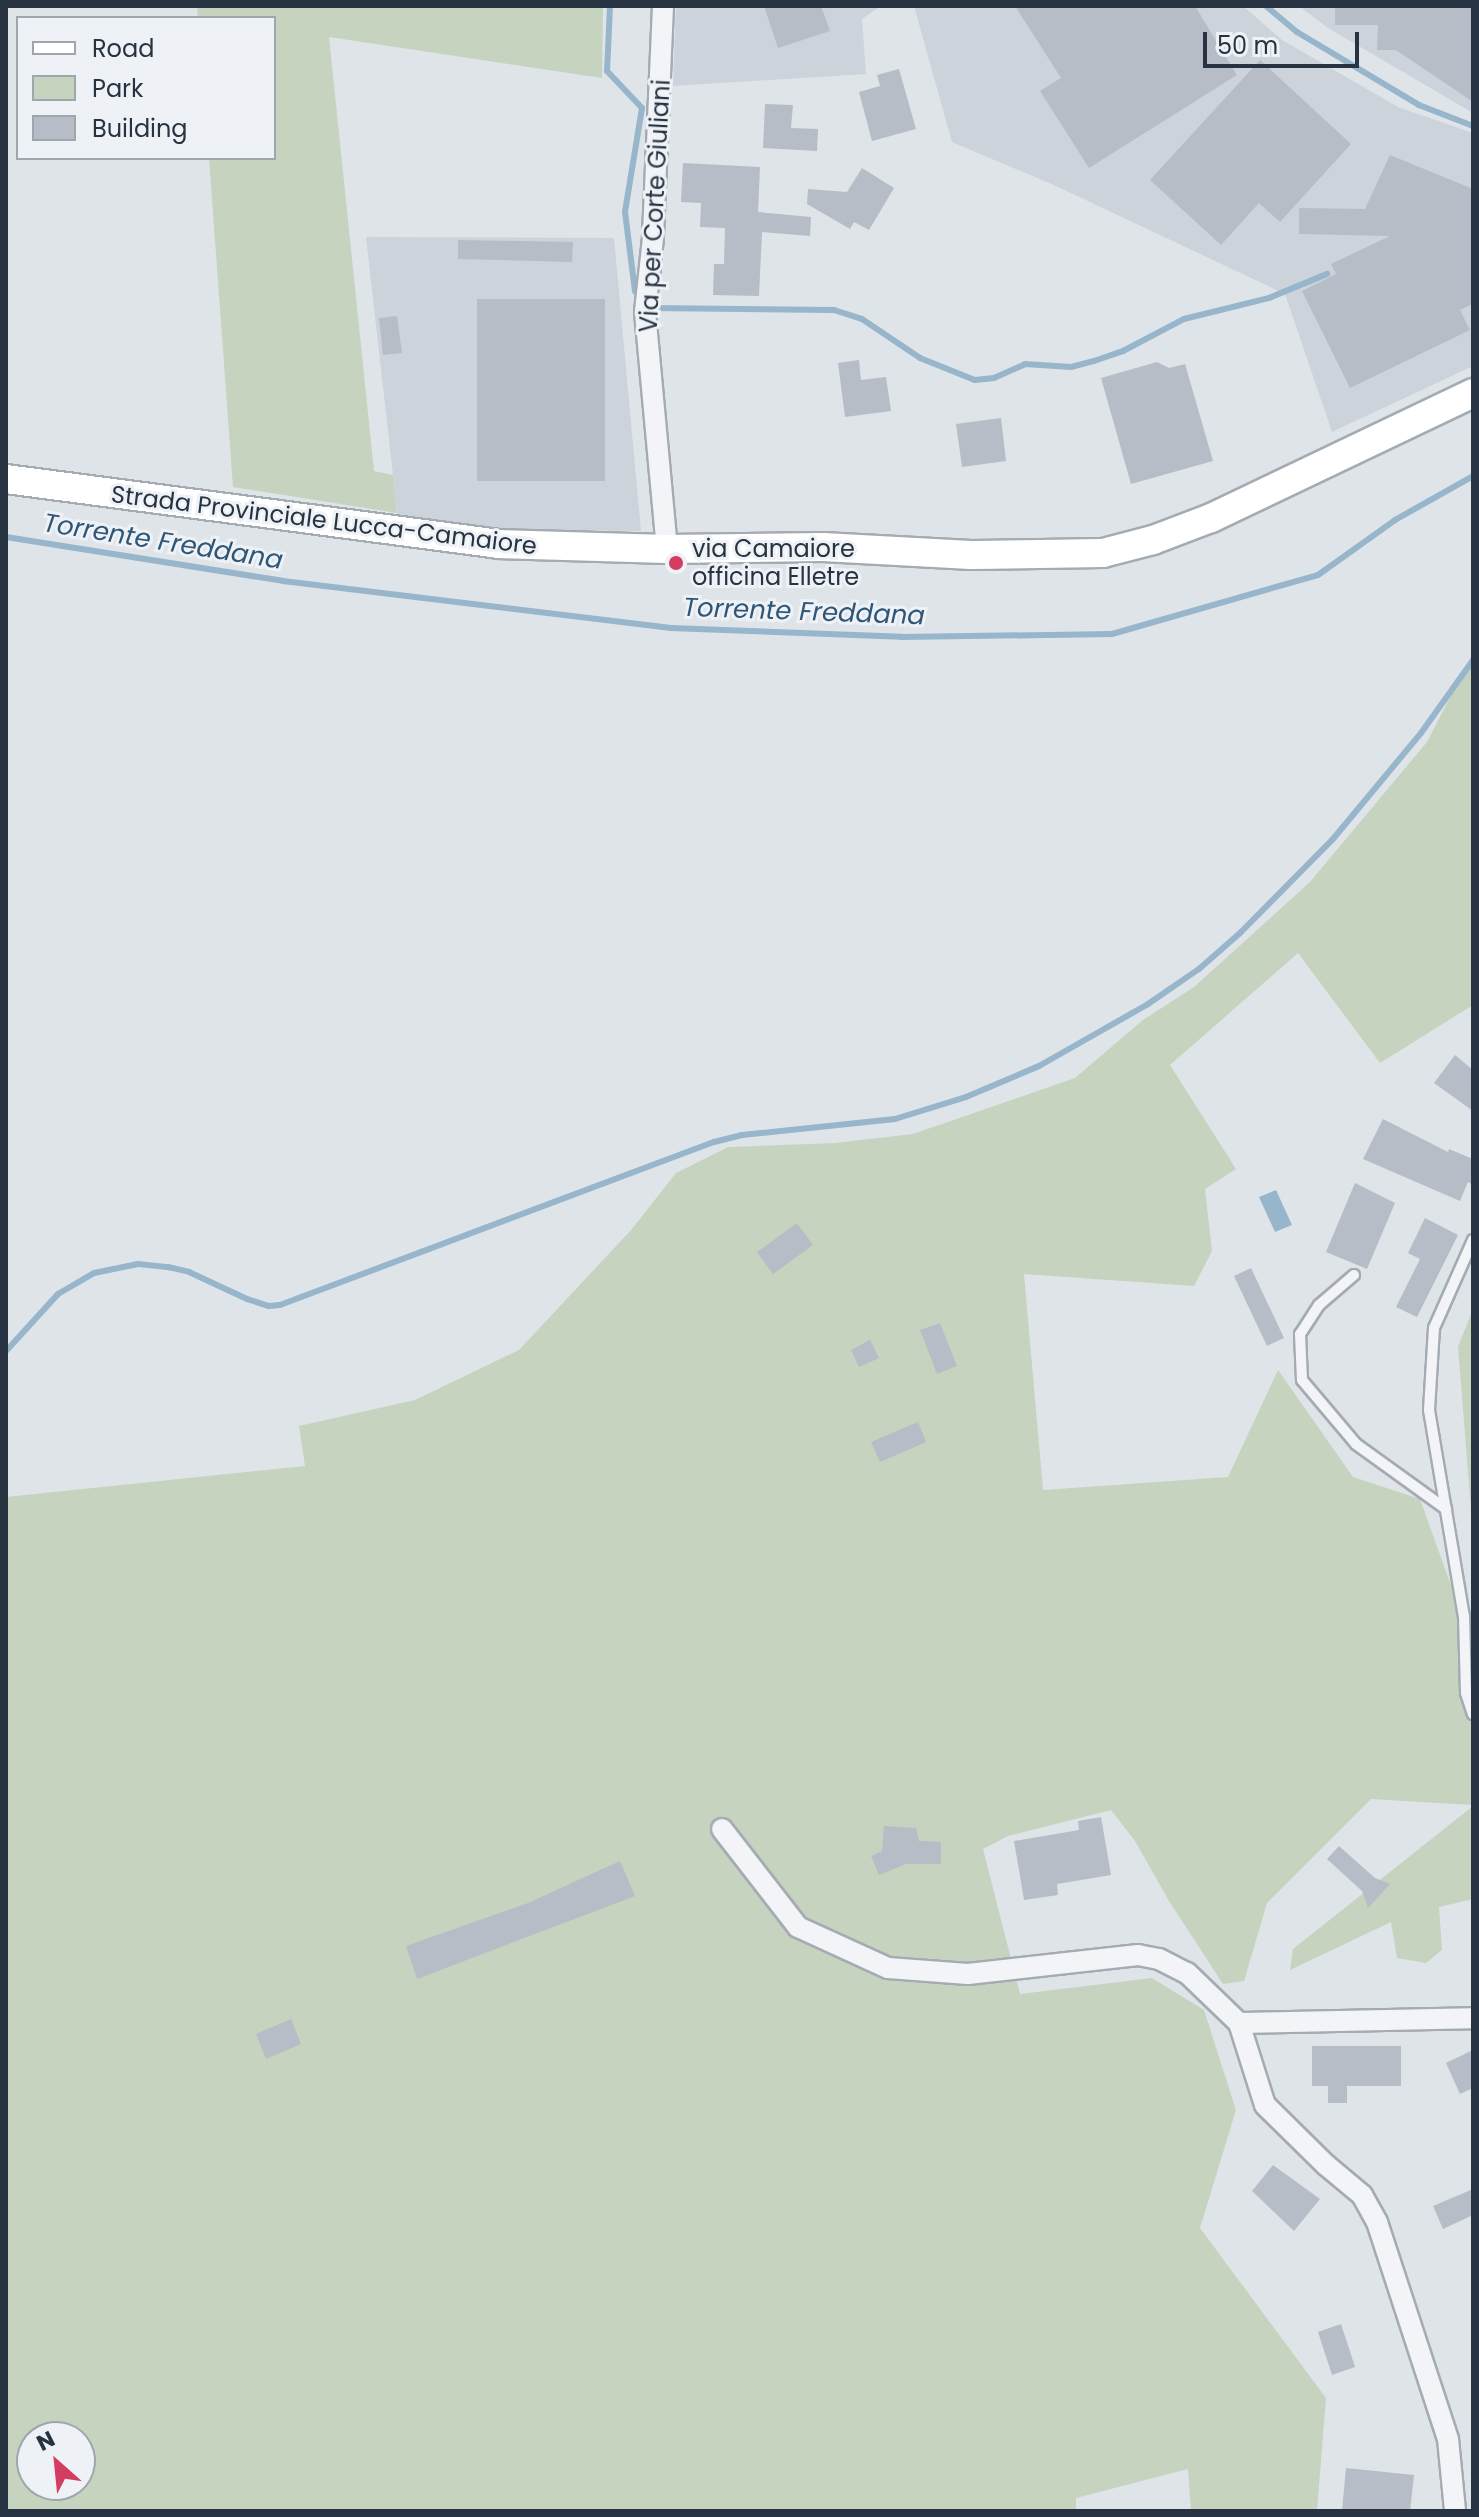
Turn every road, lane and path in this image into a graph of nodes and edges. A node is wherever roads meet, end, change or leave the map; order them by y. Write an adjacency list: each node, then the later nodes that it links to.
1 (663, 6): 4 (street, Via per Corte Giuliani)
2 (1473, 393): 4 (main road, Strada Provinciale Lucca-Camaiore)
3 (6, 479): 4 (main road, Strada Provinciale Lucca-Camaiore)
4 (667, 549)
5 (1473, 1240): 7 (lane)
6 (1354, 1275): 7 (lane)
7 (1446, 1509): 8 (lane)
8 (1473, 1714)
9 (722, 1829): 11 (street)
10 (1473, 2018): 11 (street)
11 (1239, 2023): 12 (street)
12 (1455, 2511)

